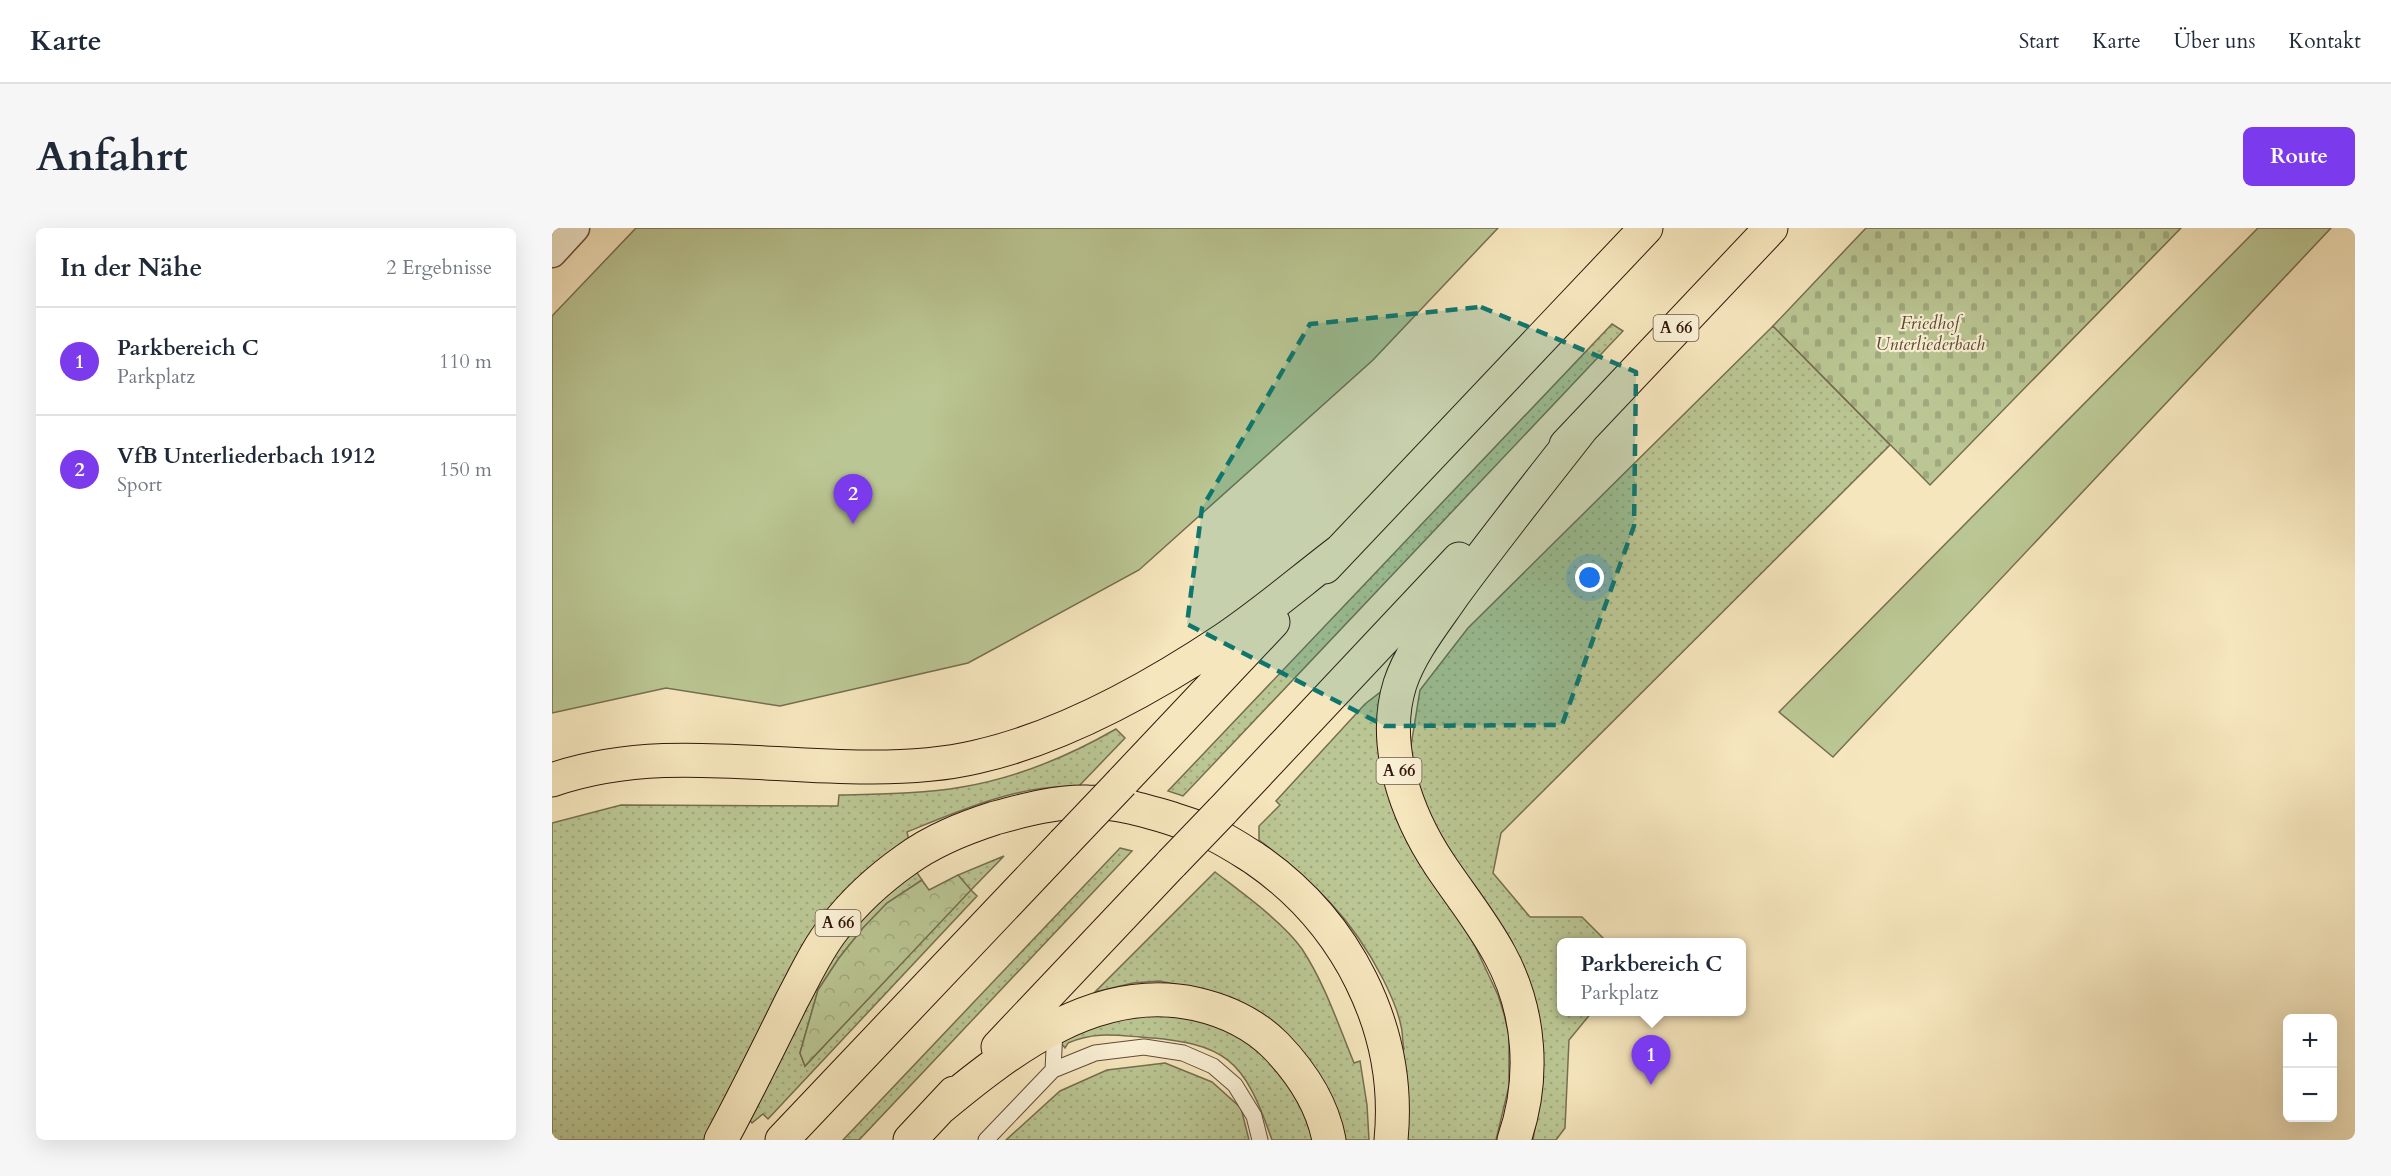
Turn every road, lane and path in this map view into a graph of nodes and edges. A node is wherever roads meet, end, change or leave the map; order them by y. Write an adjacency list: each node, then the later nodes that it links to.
1 (575, 228): 4 (street)
2 (1646, 228): 6 (highway)
3 (1771, 228): 5 (highway, A 66)
4 (552, 253)
5 (1582, 428): 10 (highway, A 66, bridge); 18 (highway, A 66)
6 (1340, 550): 7 (highway); 12 (highway, bridge)
7 (552, 780)
8 (1055, 1026): 9 (lane); 10 (highway); 16 (highway)
9 (1053, 1070): 14 (lane); 15 (lane)
10 (940, 1108): 13 (highway, A 66)
11 (721, 1140): 17 (highway, A 66)
12 (782, 1140)
13 (910, 1140)
14 (986, 1140)
15 (1260, 1140)
16 (1329, 1140)
17 (1391, 1140)
18 (1514, 1140)

